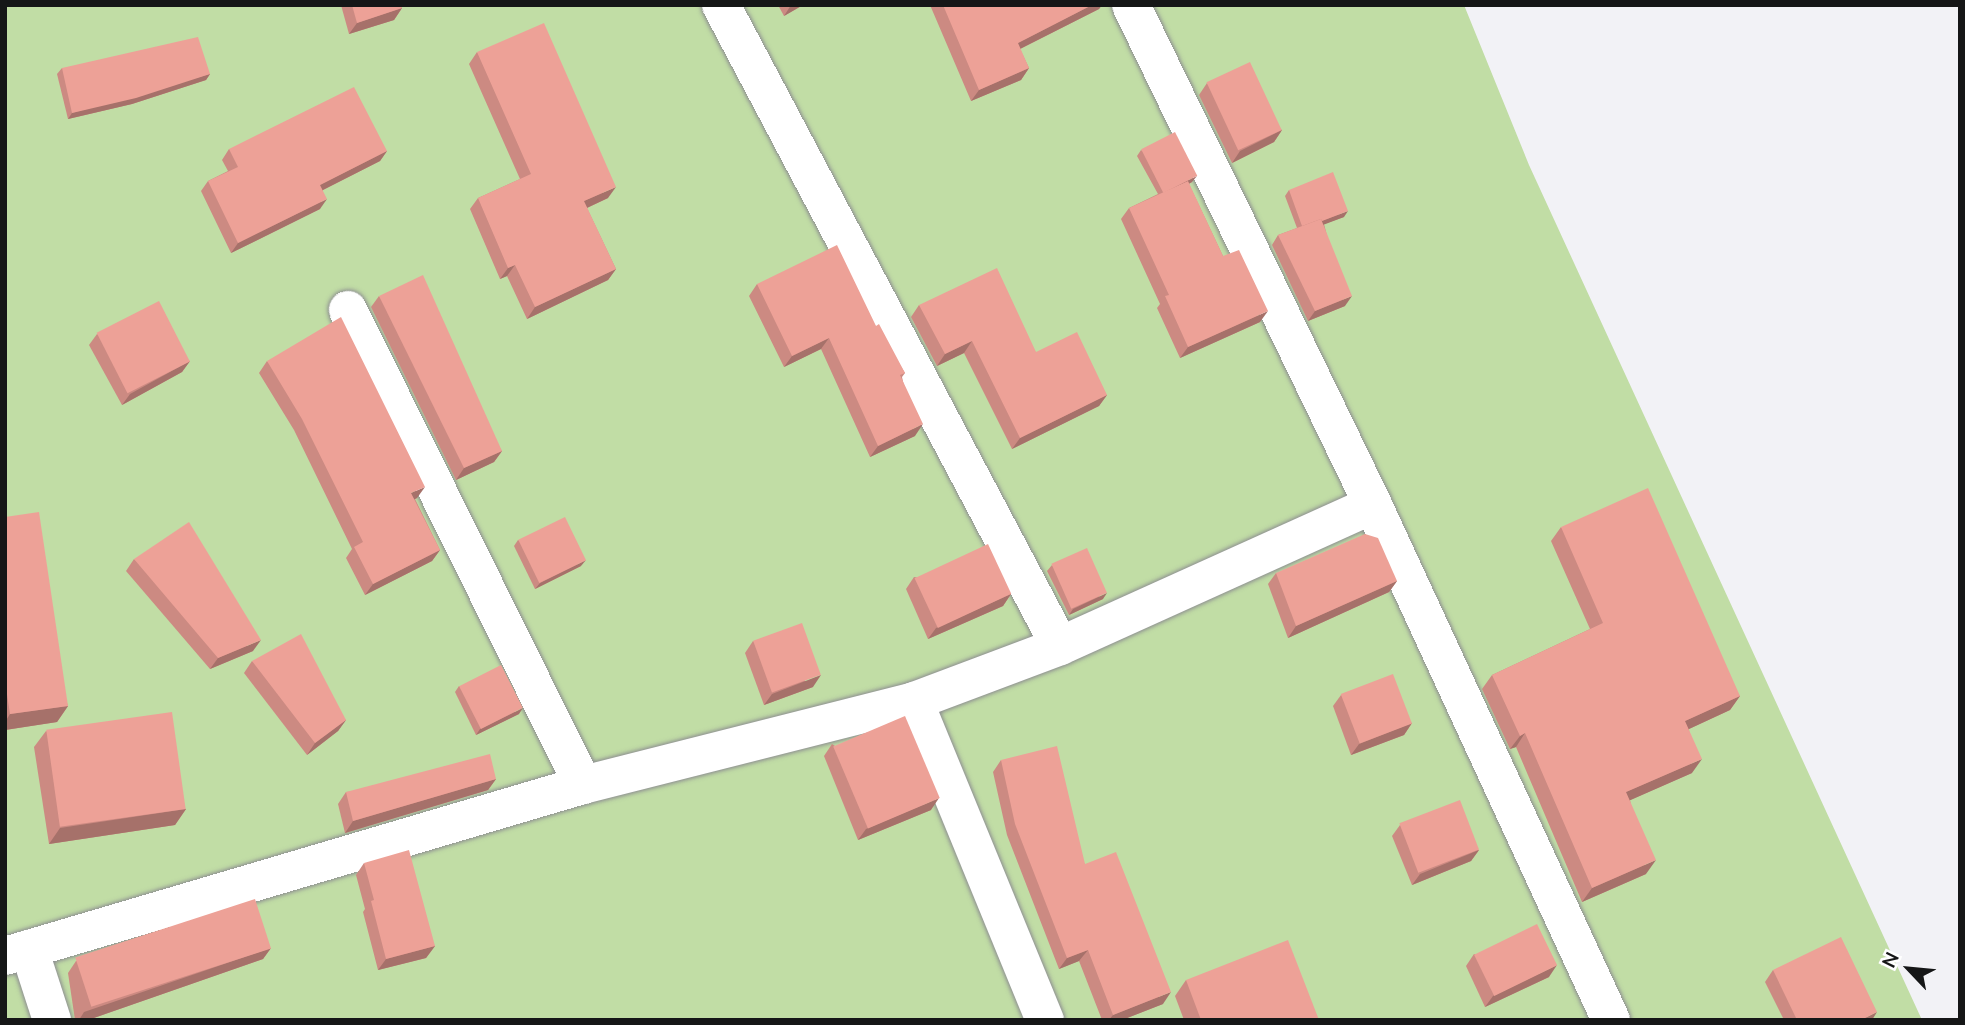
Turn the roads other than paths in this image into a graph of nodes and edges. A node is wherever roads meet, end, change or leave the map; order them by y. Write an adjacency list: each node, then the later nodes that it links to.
1 (721, 5): 5 (street)
2 (1131, 5): 4 (street)
3 (348, 310): 7 (street)
4 (1373, 505): 5 (street); 11 (street)
5 (1060, 646): 6 (street)
6 (914, 701): 7 (street); 10 (street)
7 (583, 785): 8 (street)
8 (17, 952): 9 (street)
9 (52, 1020)
10 (1045, 1020)
11 (1611, 1020)

